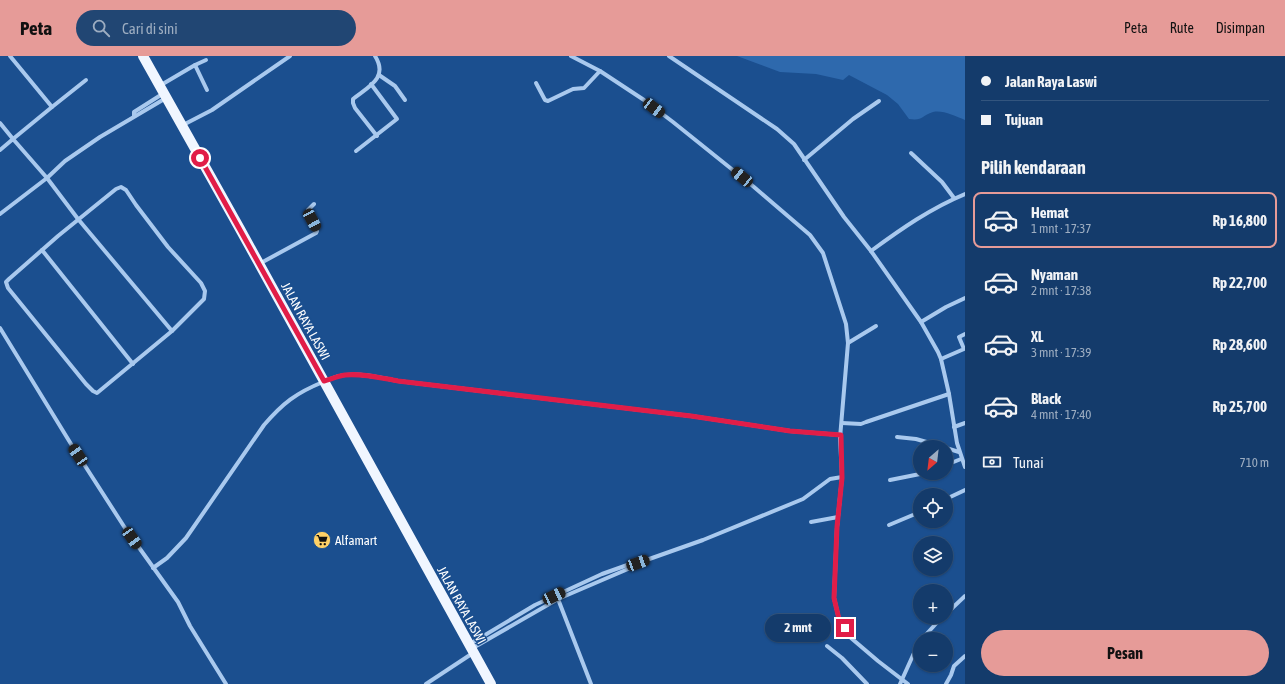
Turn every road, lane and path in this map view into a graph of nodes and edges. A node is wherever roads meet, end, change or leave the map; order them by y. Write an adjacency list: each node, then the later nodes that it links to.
1 (11, 56): 18 (street)
2 (143, 56): 15 (main road, JALAN RAYA LASWI)
3 (290, 56): 20 (street)
4 (375, 56): 10 (street)
5 (571, 56): 9 (street)
6 (669, 56): 26 (street)
7 (206, 60): 8 (street)
8 (194, 65): 14 (street); 15 (street)
9 (600, 71): 12 (street); 42 (street)
10 (380, 75): 13 (street); 16 (street)
11 (86, 80): 18 (street)
12 (536, 83)
13 (371, 84): 21 (street); 21 (street)
14 (207, 90)
15 (163, 92): 20 (main road, JALAN RAYA LASWI); 27 (street)
16 (405, 100)
17 (879, 101): 26 (street)
18 (52, 107): 22 (street)
19 (0, 123): 22 (street)
20 (182, 125): 35 (main road, JALAN RAYA LASWI)
21 (377, 136): 24 (street)
22 (13, 139): 23 (street); 27 (street)
23 (0, 150)
24 (356, 151)
25 (911, 153): 29 (street)
26 (804, 160): 34 (street)
27 (47, 178): 31 (street); 32 (street)
28 (965, 194): 29 (street)
29 (954, 198): 34 (street)
30 (314, 204): 35 (street)
31 (0, 214)
32 (78, 219): 33 (street); 40 (street); 40 (street)
33 (42, 250): 44 (street); 44 (street)
34 (871, 251): 37 (street)
35 (259, 264): 45 (main road, JALAN RAYA LASWI)
36 (965, 298): 37 (street)
37 (921, 322): 43 (street)
38 (876, 326): 42 (street)
39 (0, 328): 67 (street)
40 (172, 331): 44 (street)
41 (965, 334): 43 (street)
42 (848, 343): 47 (street)
43 (941, 359): 46 (street)
44 (133, 364)
45 (324, 381): 50 (street); 67 (street); 74 (main road, JALAN RAYA LASWI)
46 (949, 394): 47 (street); 49 (street)
47 (842, 423): 50 (street)
48 (965, 423): 49 (street)
49 (954, 427): 54 (street)
50 (841, 435): 59 (street)
51 (897, 437): 52 (street)
52 (920, 440)
53 (953, 449): 54 (street)
54 (959, 451): 55 (street)
55 (961, 459): 56 (street); 57 (street)
56 (953, 462)
57 (965, 467)
58 (913, 475): 60 (street)
59 (842, 478): 64 (street); 69 (street)
60 (890, 480)
61 (965, 490): 62 (street)
62 (953, 496)
63 (913, 515): 66 (street)
64 (838, 517): 65 (street); 77 (street)
65 (811, 522)
66 (889, 525)
67 (153, 568): 78 (street)
68 (965, 596): 70 (street)
69 (556, 598): 74 (street); 81 (street)
70 (953, 607)
71 (936, 624): 72 (street)
72 (928, 632)
73 (827, 646): 82 (street)
74 (471, 649): 79 (street); 80 (main road, JALAN RAYA LASWI)
75 (965, 656): 84 (street)
76 (913, 657): 77 (street)
77 (901, 682): 83 (street)
78 (226, 684)
79 (426, 684)
80 (491, 684)
81 (591, 684)
82 (867, 684)
83 (908, 684)
84 (946, 684)

